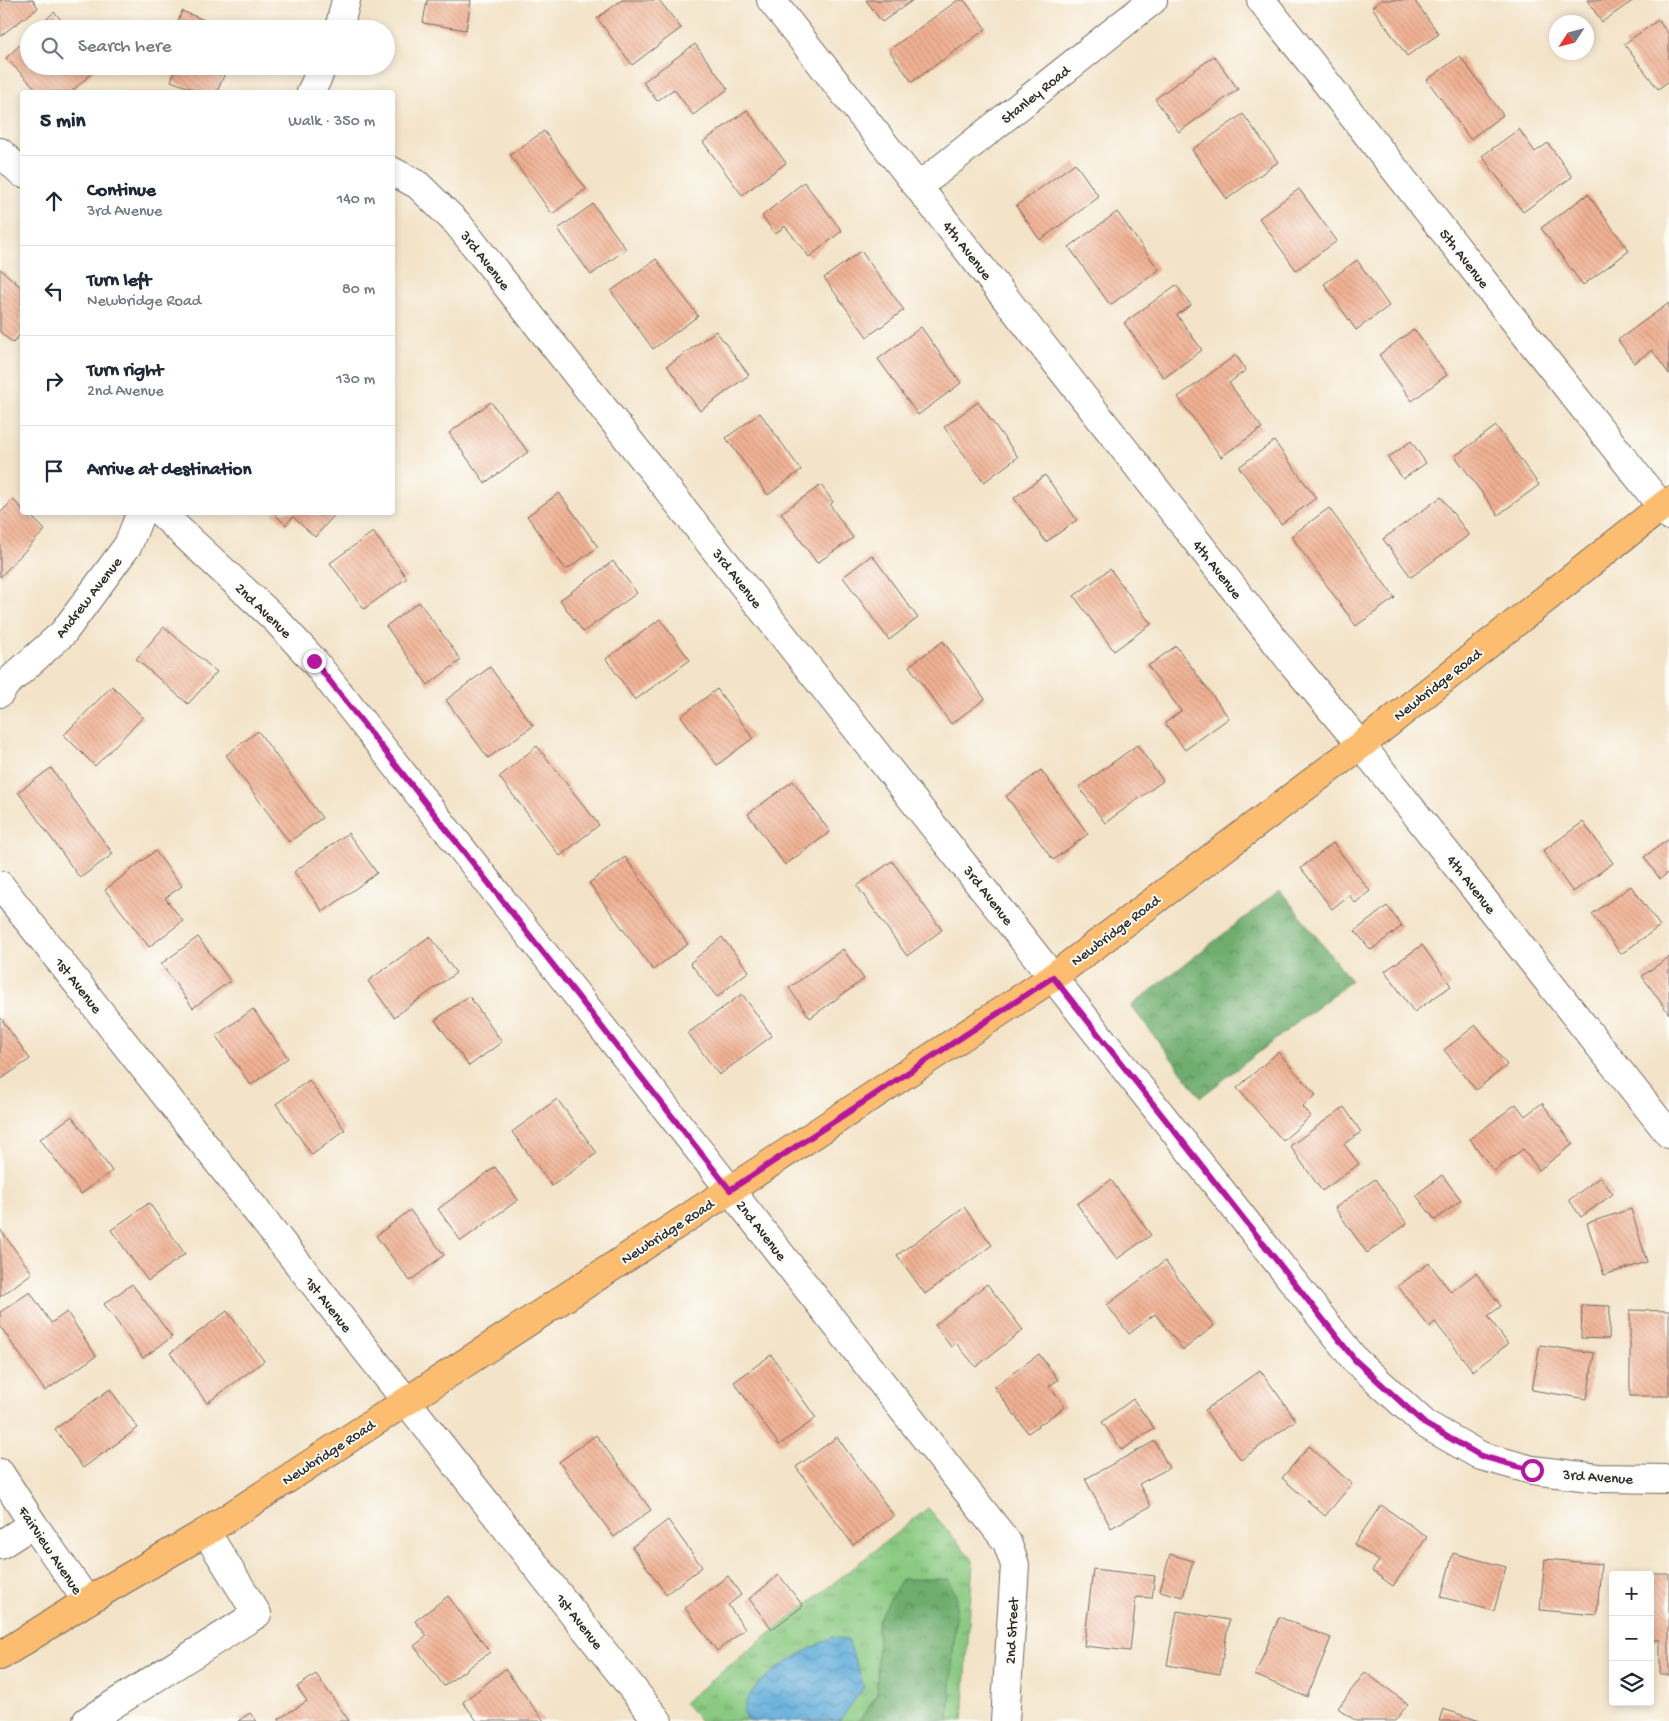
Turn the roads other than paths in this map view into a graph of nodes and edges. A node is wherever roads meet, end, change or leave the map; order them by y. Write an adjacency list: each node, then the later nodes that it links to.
1 (346, 0): 5 (street)
2 (771, 0): 11 (street, 4th Avenue)
3 (1153, 0): 11 (street, Stanley Road)
4 (1261, 0): 12 (street, 5th Avenue)
5 (341, 20)
6 (319, 75): 7 (street)
7 (312, 90)
8 (0, 152): 9 (street)
9 (20, 171)
10 (395, 173): 18 (street, 3rd Avenue)
11 (918, 187): 16 (street, 4th Avenue)
12 (1667, 508): 16 (main road, Newbridge Road)
13 (139, 515): 15 (street, Andrew Avenue)
14 (163, 515): 20 (street, 2nd Avenue)
15 (2, 685)
16 (1361, 744): 18 (main road, Newbridge Road); 19 (street, 4th Avenue)
17 (0, 885): 21 (street, 1st Avenue)
18 (1053, 977): 20 (main road, Newbridge Road); 23 (street, 3rd Avenue)
19 (1669, 1134)
20 (730, 1190): 21 (main road, Newbridge Road); 26 (street, 2nd Avenue)
21 (405, 1401): 25 (main road, Newbridge Road); 31 (street, 1st Avenue)
22 (0, 1473): 24 (street, Fairview Avenue)
23 (1669, 1479)
24 (33, 1524): 27 (street); 28 (street, Fairview Avenue)
25 (206, 1532): 28 (main road, Newbridge Road); 30 (street)
26 (1008, 1542): 32 (street, 2nd Street)
27 (0, 1545)
28 (87, 1601): 29 (main road, Newbridge Road)
29 (0, 1656)
30 (87, 1721)
31 (658, 1721)
32 (1005, 1721)

